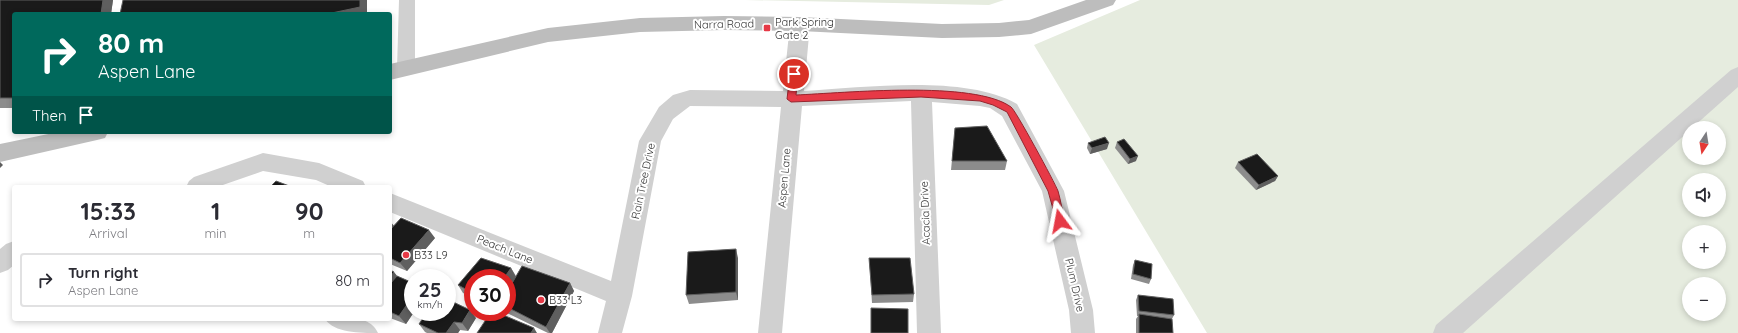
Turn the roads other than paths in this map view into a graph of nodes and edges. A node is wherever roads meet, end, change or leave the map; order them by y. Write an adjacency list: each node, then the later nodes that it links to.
1 (407, 0): 4 (lane)
2 (1106, 0): 3 (street, Narra Road)
3 (800, 24): 4 (street, Narra Road); 7 (street, Aspen Lane)
4 (398, 71)
5 (1738, 75): 22 (street)
6 (921, 93): 7 (street, Plum Drive); 20 (street, Acacia Drive); 21 (street, Plum Drive)
7 (791, 99): 15 (street, Rain Tree Drive); 19 (street, Aspen Lane)
8 (87, 134): 9 (street)
9 (0, 152)
10 (199, 185): 11 (street)
11 (349, 185)
12 (392, 203): 15 (street, Peach Lane)
13 (12, 253): 14 (street)
14 (0, 263)
15 (620, 296): 18 (street, Rain Tree Drive)
16 (341, 321): 17 (street)
17 (366, 333)
18 (610, 333)
19 (770, 333)
20 (929, 333)
21 (1083, 333)
22 (1445, 333)

